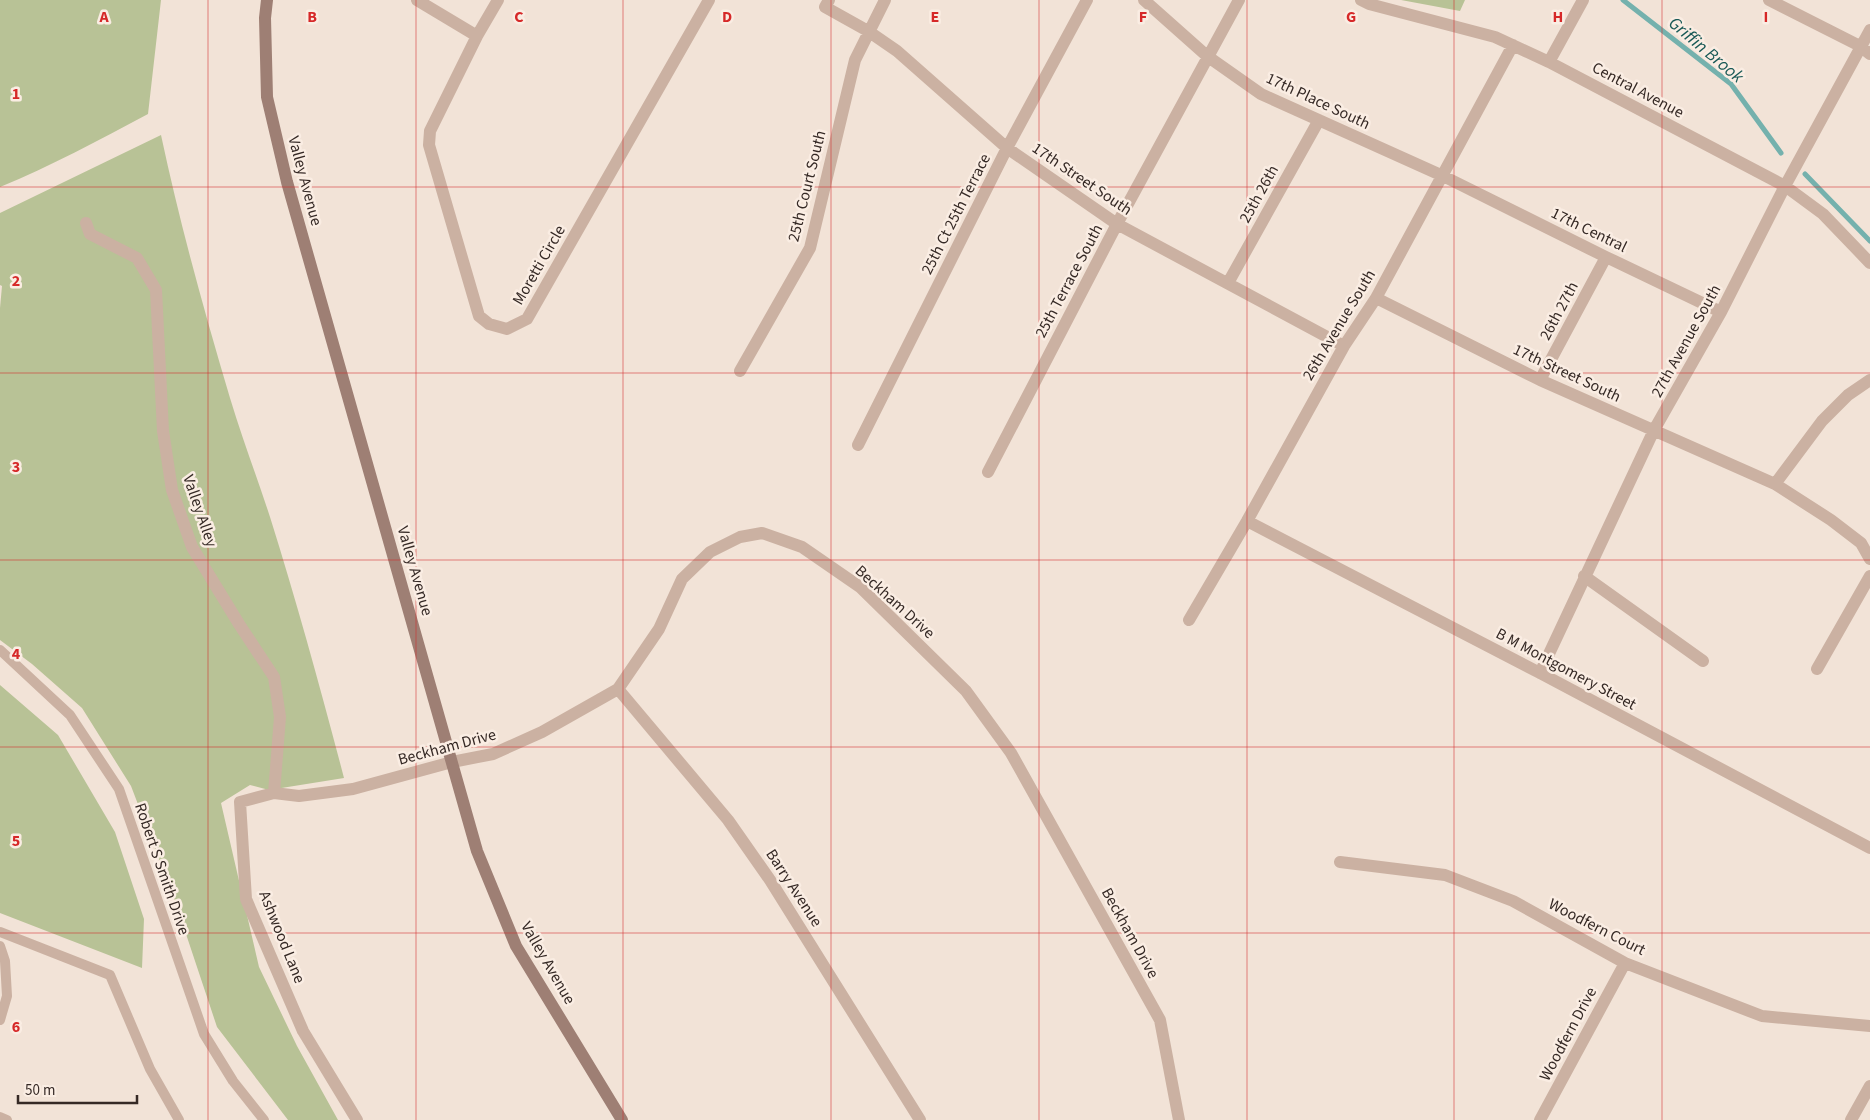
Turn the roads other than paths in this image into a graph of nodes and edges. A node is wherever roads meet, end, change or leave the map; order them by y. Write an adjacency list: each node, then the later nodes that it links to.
1 (267, 0): 49 (main road, Valley Avenue)
2 (417, 0): 15 (street)
3 (498, 0): 15 (street, Moretti Circle)
4 (708, 0): 15 (street, Moretti Circle)
5 (885, 0): 14 (street, 25th Court South)
6 (1087, 0): 21 (street, 25th Ct 25th Terrace)
7 (1144, 0): 18 (street, 17th Place South)
8 (1239, 0): 18 (street, 25th Terrace South)
9 (1362, 0): 16 (street, Central Avenue)
10 (1584, 0): 19 (street)
11 (1769, 0): 17 (street)
12 (827, 4): 14 (street, 17th Street South)
13 (1870, 30): 17 (street, 27th Avenue South)
14 (868, 31): 21 (street, 17th Street South); 32 (street, 25th Court South)
15 (477, 36)
16 (1513, 45): 19 (street, Central Avenue); 22 (street, 26th Avenue South)
17 (1865, 50): 23 (street, 27th Avenue South)
18 (1207, 56): 20 (street, 17th Place South); 25 (street, 25th Terrace South)
19 (1549, 62): 23 (street, Central Avenue)
20 (1319, 120): 22 (street, 17th Place South); 28 (street, 25th 26th)
21 (1007, 148): 25 (street, 17th Street South); 36 (street, 25th Ct 25th Terrace)
22 (1443, 176): 26 (street, 17th Central); 29 (street, 26th Avenue South)
23 (1785, 186): 27 (street, Central Avenue); 30 (street, 27th Avenue South)
24 (86, 223): 51 (street, Valley Alley)
25 (1117, 224): 28 (street, 17th Street South); 37 (street, 25th Terrace South)
26 (1606, 257): 30 (street, 17th Central); 33 (street, 26th 27th)
27 (1870, 263)
28 (1228, 283): 31 (street, 17th Street South)
29 (1376, 298): 31 (street, 26th Avenue South); 33 (street, 17th Street South)
30 (1722, 312): 35 (street, 27th Avenue South)
31 (1344, 346): 39 (street, 26th Avenue South)
32 (740, 371)
33 (1540, 380): 35 (street, 17th Street South)
34 (1870, 380): 38 (street)
35 (1654, 430): 38 (street, 17th Street South); 41 (street, 27th Avenue South)
36 (858, 445)
37 (988, 472)
38 (1775, 484): 40 (street, 17th Street South)
39 (1246, 521): 43 (street, 26th Avenue South); 47 (street, B M Montgomery Street)
40 (1870, 559)
41 (1584, 576): 45 (street); 47 (street, 27th Avenue South)
42 (1870, 576): 46 (street)
43 (1188, 620)
44 (0, 650): 63 (lane, Robert S Smith Drive)
45 (1703, 661)
46 (1817, 669)
47 (1540, 673): 52 (street, B M Montgomery Street)
48 (618, 689): 49 (street, Beckham Drive); 66 (street, Barry Avenue); 67 (street, Beckham Drive)
49 (452, 762): 50 (street, Beckham Drive); 65 (main road, Valley Avenue)
50 (353, 789): 51 (street, Ashwood Lane)
51 (274, 793): 64 (street, Ashwood Lane)
52 (1870, 848)
53 (1340, 862): 56 (street, Woodfern Court)
54 (0, 932): 62 (lane)
55 (0, 946): 57 (lane)
56 (1625, 963): 58 (street, Woodfern Court); 68 (street, Woodfern Drive)
57 (0, 1020)
58 (1870, 1026)
59 (1870, 1086): 69 (street)
60 (0, 1117): 61 (lane)
61 (7, 1120)
62 (179, 1120)
63 (264, 1120)
64 (357, 1120)
65 (622, 1120)
66 (920, 1120)
67 (1179, 1120)
68 (1540, 1120)
69 (1851, 1120)

